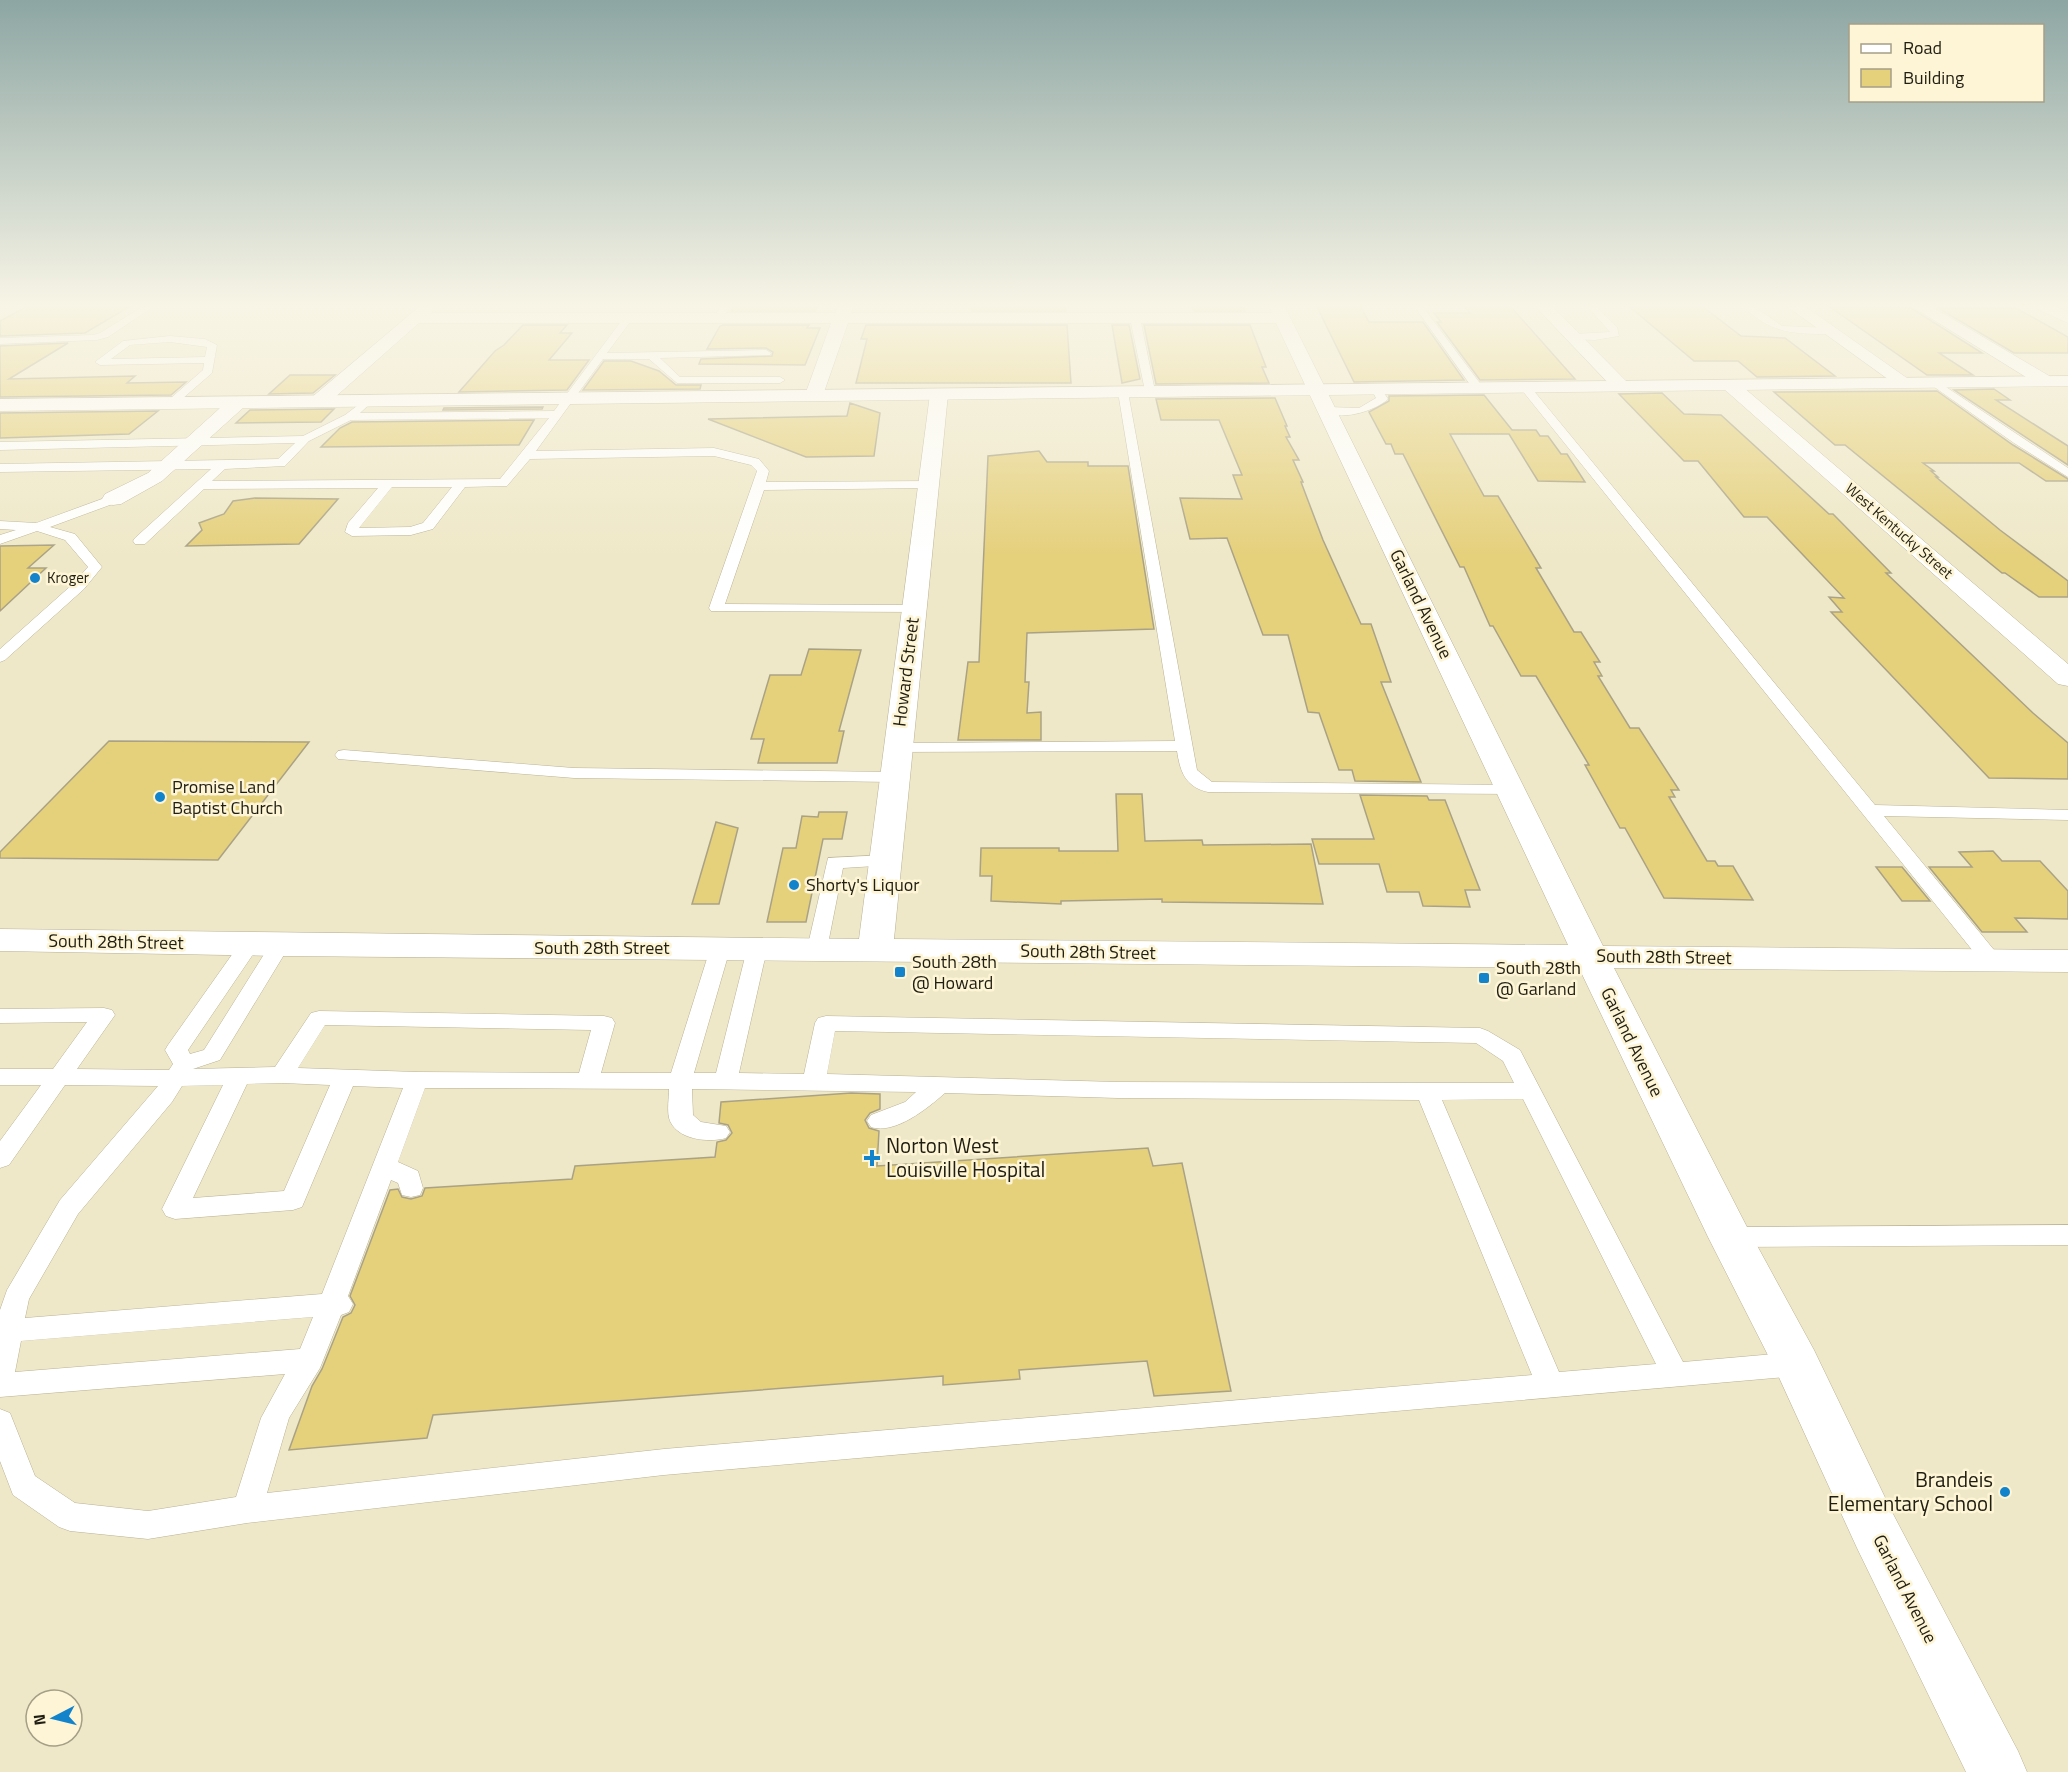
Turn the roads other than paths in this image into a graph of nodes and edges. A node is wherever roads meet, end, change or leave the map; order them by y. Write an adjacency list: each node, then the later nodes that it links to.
1 (188, 390): 20 (lane)
2 (332, 390): 17 (street)
3 (574, 390): 22 (lane)
4 (668, 390): 22 (street)
5 (689, 390): 15 (street)
6 (816, 390): 15 (street)
7 (1318, 390): 16 (street, Garland Avenue)
8 (1373, 390): 16 (street)
9 (1527, 390): 50 (lane)
10 (1735, 390): 44 (street, West Kentucky Street)
11 (1945, 390): 31 (lane)
12 (1150, 391): 13 (street); 16 (street)
13 (1123, 392): 14 (street); 45 (lane)
14 (939, 394): 15 (street); 34 (street, Howard Street)
15 (814, 395)
16 (1323, 400): 49 (street, Garland Avenue)
17 (318, 402): 18 (street); 19 (street)
18 (366, 402): 22 (street); 23 (lane)
19 (237, 403): 20 (street); 25 (street)
20 (170, 404): 21 (street)
21 (0, 405)
22 (562, 406): 23 (lane); 27 (lane)
23 (349, 417): 24 (lane)
24 (304, 439): 25 (lane); 29 (lane)
25 (194, 441): 26 (lane); 28 (street)
26 (0, 446)
27 (527, 454): 33 (lane); 36 (lane)
28 (167, 465): 29 (lane); 30 (lane); 37 (street)
29 (222, 465): 35 (lane)
30 (0, 468)
31 (2068, 473)
32 (389, 483): 33 (lane); 33 (lane); 35 (lane)
33 (462, 483)
34 (928, 484): 36 (lane); 42 (street, Howard Street)
35 (201, 485): 41 (lane)
36 (759, 486): 42 (lane)
37 (113, 499): 39 (lane)
38 (0, 525): 39 (lane)
39 (37, 527): 40 (lane); 43 (lane)
40 (0, 540)
41 (140, 541)
42 (914, 609): 46 (street, Howard Street)
43 (0, 657)
44 (2068, 678)
45 (1183, 746): 46 (lane); 49 (lane)
46 (898, 748): 48 (street, Howard Street)
47 (344, 755): 48 (lane)
48 (894, 777): 52 (street, Howard Street)
49 (1511, 790): 59 (street, Garland Avenue)
50 (1871, 810): 51 (lane); 60 (lane)
51 (2068, 815)
52 (885, 861): 57 (lane); 58 (street, Howard Street)
53 (0, 940): 54 (street, South 28th Street)
54 (265, 945): 55 (street, South 28th Street); 63 (lane); 63 (lane)
55 (720, 948): 56 (street, South 28th Street); 71 (lane)
56 (757, 949): 57 (street, South 28th Street); 72 (lane)
57 (817, 949): 58 (street, South 28th Street)
58 (875, 950): 59 (street, South 28th Street)
59 (1591, 957): 60 (street, South 28th Street); 83 (street, Garland Avenue)
60 (1992, 960): 61 (street, South 28th Street)
61 (2068, 961)
62 (0, 1016): 67 (lane)
63 (180, 1071): 65 (lane); 67 (lane); 85 (lane)
64 (282, 1075): 65 (lane); 68 (lane); 70 (lane)
65 (239, 1076): 68 (lane)
66 (0, 1077): 67 (lane)
67 (59, 1077): 79 (lane)
68 (345, 1077): 69 (lane)
69 (417, 1080): 70 (lane); 80 (lane)
70 (588, 1080): 71 (lane)
71 (680, 1081): 72 (lane); 78 (lane)
72 (726, 1081): 73 (lane)
73 (814, 1082): 74 (lane); 75 (lane)
74 (939, 1084): 76 (lane); 77 (lane)
75 (1531, 1091): 76 (lane); 88 (lane)
76 (1427, 1092): 91 (lane)
77 (879, 1121)
78 (718, 1132)
79 (0, 1160)
80 (385, 1166): 81 (lane); 84 (lane)
81 (411, 1188)
82 (2068, 1235): 83 (lane)
83 (1730, 1237): 87 (street, Garland Avenue)
84 (336, 1304): 85 (lane); 86 (lane)
85 (8, 1330): 89 (lane)
86 (310, 1360): 90 (lane); 93 (lane)
87 (1797, 1364): 88 (lane); 94 (street, Garland Avenue)
88 (1675, 1373): 91 (lane)
89 (0, 1376)
90 (0, 1385)
91 (1551, 1387): 93 (lane)
92 (0, 1422): 93 (lane)
93 (247, 1509)
94 (1997, 1772)

